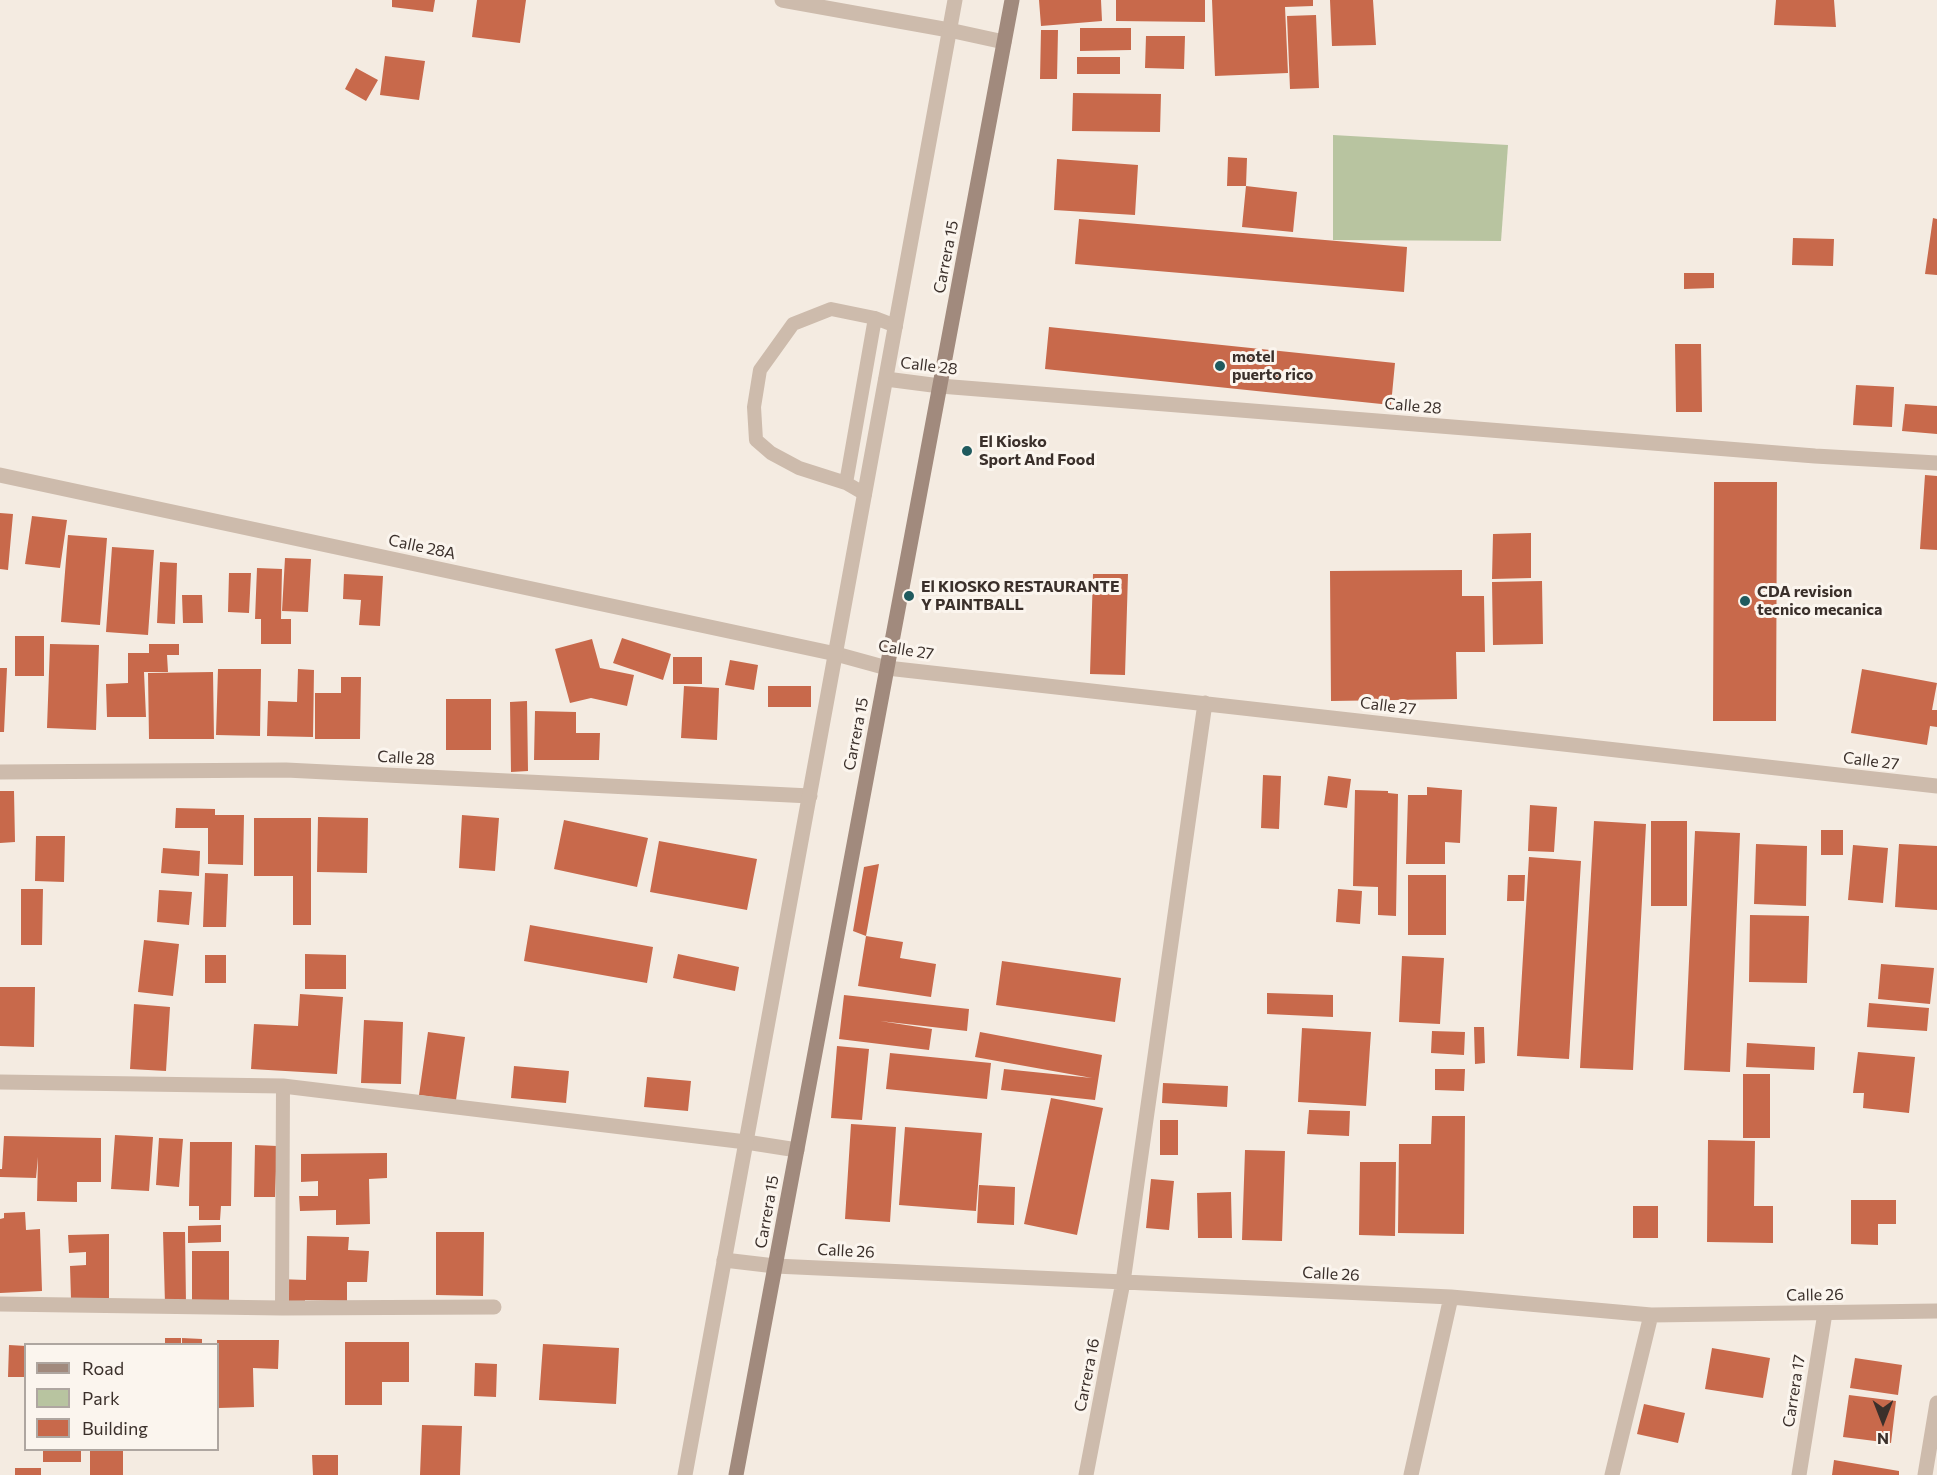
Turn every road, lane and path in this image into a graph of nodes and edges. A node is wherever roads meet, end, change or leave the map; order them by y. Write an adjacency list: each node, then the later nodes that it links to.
1 (782, 0): 4 (street)
2 (955, 0): 4 (street, Carrera 15)
3 (1012, 0): 5 (main road, Carrera 15)
4 (949, 30): 5 (street); 7 (street, Carrera 15)
5 (1004, 42): 9 (main road, Carrera 15)
6 (874, 318): 7 (lane); 12 (lane); 12 (lane)
7 (896, 326): 8 (street, Carrera 15)
8 (886, 379): 9 (street, Calle 28); 13 (street, Carrera 15)
9 (940, 386): 10 (street, Calle 28); 15 (main road, Carrera 15)
10 (1937, 463)
11 (0, 476): 14 (street, Calle 28A)
12 (846, 483): 13 (lane)
13 (864, 494): 14 (street, Carrera 15)
14 (836, 654): 15 (street, Calle 27); 19 (street, Carrera 15)
15 (887, 668): 16 (street, Calle 27); 23 (main road, Carrera 15)
16 (1205, 703): 18 (street, Calle 27); 26 (street, Carrera 16)
17 (0, 772): 19 (street, Calle 28)
18 (1937, 786)
19 (810, 796): 22 (street, Carrera 15)
20 (0, 1082): 21 (street)
21 (283, 1086): 22 (street); 30 (lane)
22 (746, 1142): 23 (street); 24 (street, Carrera 15)
23 (797, 1150): 25 (main road, Carrera 15)
24 (724, 1260): 25 (street, Calle 26); 35 (street, Carrera 15)
25 (776, 1266): 26 (street, Calle 26); 36 (main road, Carrera 15)
26 (1123, 1282): 27 (street, Calle 26); 37 (street, Carrera 16)
27 (1451, 1297): 33 (street, Calle 26); 38 (street)
28 (0, 1304): 30 (street)
29 (494, 1307): 30 (street)
30 (282, 1308)
31 (1937, 1311): 32 (street, Calle 26)
32 (1825, 1313): 33 (street, Calle 26); 40 (street, Carrera 17)
33 (1651, 1315): 39 (street)
34 (1937, 1403): 41 (street)
35 (685, 1475)
36 (736, 1475)
37 (1086, 1475)
38 (1411, 1475)
39 (1612, 1475)
40 (1799, 1475)
41 (1926, 1475)

